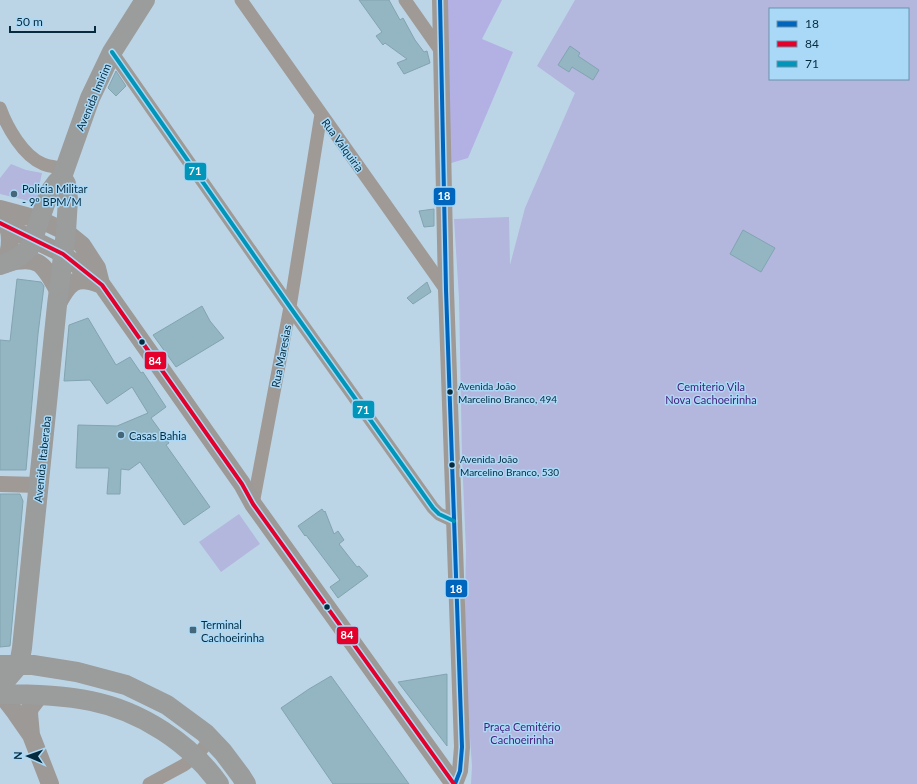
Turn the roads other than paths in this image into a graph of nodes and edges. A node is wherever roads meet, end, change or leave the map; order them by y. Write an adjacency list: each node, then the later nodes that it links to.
1 (145, 0): 6 (main road, Avenida Imirim)
2 (241, 0): 8 (street, Rua Valquiria)
3 (405, 0): 5 (street)
4 (440, 0): 5 (street)
5 (440, 50): 18 (street)
6 (112, 52): 9 (main road, Avenida Imirim); 20 (street)
7 (0, 108): 9 (street)
8 (321, 114): 18 (street, Rua Valquiria); 20 (street, Rua Maresias)
9 (64, 173): 11 (main road, Avenida Imirim); 13 (main road)
10 (0, 209): 11 (main road)
11 (40, 220): 13 (main road); 14 (main road, Avenida Imirim)
12 (4, 225): 14 (main road); 16 (main road)
13 (66, 232): 15 (main road); 17 (main road)
14 (33, 239): 15 (main road); 16 (main road, Avenida Imirim)
15 (63, 254): 17 (main road); 19 (main road, Avenida Itaberaba)
16 (3, 265): 19 (main road)
17 (102, 285): 19 (main road); 23 (main road)
18 (446, 290): 24 (street)
19 (58, 298): 22 (main road, Avenida Itaberaba)
20 (290, 307): 23 (street, Rua Maresias); 24 (street)
21 (0, 484): 22 (street)
22 (39, 485): 25 (main road, Avenida Itaberaba)
23 (254, 504): 35 (main road)
24 (454, 521): 35 (street)
25 (10, 665): 26 (main road); 29 (main road)
26 (0, 692): 27 (main road); 28 (main road)
27 (40, 695): 28 (main road); 30 (main road)
28 (31, 735): 31 (main road)
29 (211, 739): 30 (street); 34 (main road)
30 (196, 756): 32 (street); 33 (main road)
31 (50, 784)
32 (149, 784)
33 (219, 784)
34 (246, 784)
35 (454, 784)

